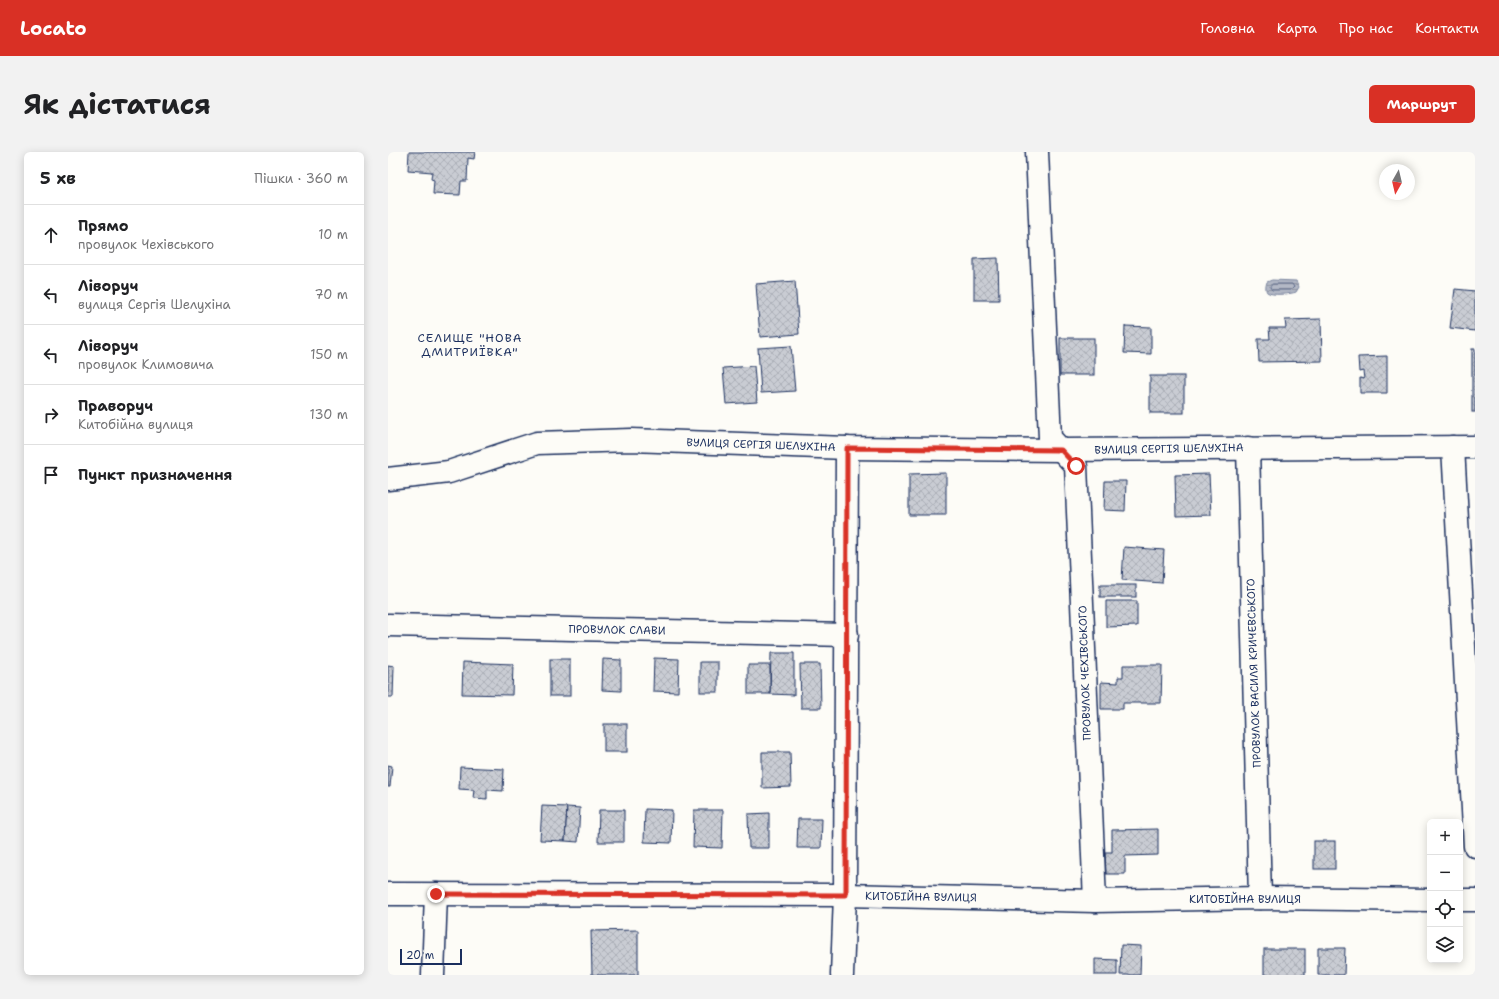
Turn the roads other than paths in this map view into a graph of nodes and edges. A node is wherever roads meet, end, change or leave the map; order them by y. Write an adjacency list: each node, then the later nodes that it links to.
1 (1037, 152): 6 (street, ПРОВУЛОК ЧЕХІВСЬКОГО)
2 (1453, 447): 3 (street, ВУЛИЦЯ СЕРГІЯ ШЕЛУХІНА); 5 (street, ВУЛИЦЯ СЕРГІЯ ШЕЛУХІНА); 10 (street)
3 (1475, 447)
4 (847, 448): 6 (street, ВУЛИЦЯ СЕРГІЯ ШЕЛУХІНА); 7 (street, ВУЛИЦЯ СЕРГІЯ ШЕЛУХІНА); 9 (street)
5 (1248, 448): 6 (street, ВУЛИЦЯ СЕРГІЯ ШЕЛУХІНА); 14 (street, ПРОВУЛОК ВАСИЛЯ КРИЧЕВСЬКОГО)
6 (1061, 450): 18 (street, ПРОВУЛОК ЧЕХІВСЬКОГО)
7 (388, 479)
8 (388, 625): 9 (street, ПРОВУЛОК СЛАВИ)
9 (847, 635): 13 (street)
10 (1475, 846)
11 (388, 894): 12 (street, КИТОБІЙНА ВУЛИЦЯ)
12 (436, 894): 13 (street, КИТОБІЙНА ВУЛИЦЯ); 19 (street)
13 (846, 895): 18 (street, КИТОБІЙНА ВУЛИЦЯ); 20 (street)
14 (1260, 898): 15 (street, КИТОБІЙНА ВУЛИЦЯ); 18 (street, КИТОБІЙНА ВУЛИЦЯ)
15 (1427, 900)
16 (1463, 900): 17 (street)
17 (1475, 900)
18 (1095, 901)
19 (433, 975)
20 (842, 975)

